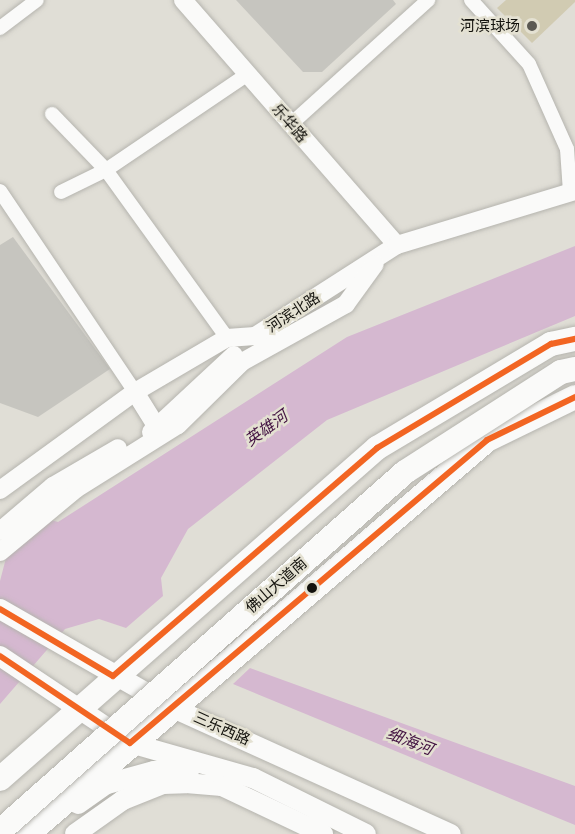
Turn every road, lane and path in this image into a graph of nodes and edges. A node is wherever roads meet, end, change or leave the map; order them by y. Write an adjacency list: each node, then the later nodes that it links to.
1 (38, 0): 5 (street)
2 (183, 0): 6 (street, 乐华路)
3 (471, 0): 12 (street)
4 (419, 3): 8 (street)
5 (0, 28)
6 (248, 74): 8 (street, 乐华路); 9 (street)
7 (52, 114): 9 (street)
8 (291, 123): 13 (street, 乐华路)
9 (106, 170): 11 (street); 16 (street)
10 (0, 192): 20 (street)
11 (61, 192)
12 (573, 192): 13 (street, 河滨北路)
13 (398, 245): 14 (street, 河滨北路)
14 (382, 255): 15 (street, 河滨北路); 25 (street)
15 (255, 336): 16 (street, 河滨北路); 22 (street)
16 (226, 338): 20 (street, 河滨北路)
17 (575, 339): 28 (highway)
18 (575, 353): 34 (highway, 佛山大道南)
19 (575, 369): 35 (highway, 佛山大道南, bridge)
20 (135, 392): 22 (street); 23 (street, 河滨北路)
21 (575, 397): 30 (highway)
22 (158, 429): 24 (street)
23 (0, 490)
24 (0, 531)
25 (0, 552)
26 (0, 609): 28 (main road, 三乐西路)
27 (0, 656): 29 (main road)
28 (113, 676): 29 (highway); 30 (main road, 三乐西路)
29 (77, 708): 31 (main road); 33 (highway)
30 (173, 708): 31 (highway); 41 (main road, 三乐西路)
31 (130, 743): 32 (main road); 36 (highway)
32 (253, 778): 37 (main road); 40 (main road)
33 (0, 779)
34 (0, 812)
35 (0, 831)
36 (28, 834)
37 (33, 834)
38 (75, 834): 39 (main road)
39 (324, 834)
40 (366, 834)
41 (451, 834)

